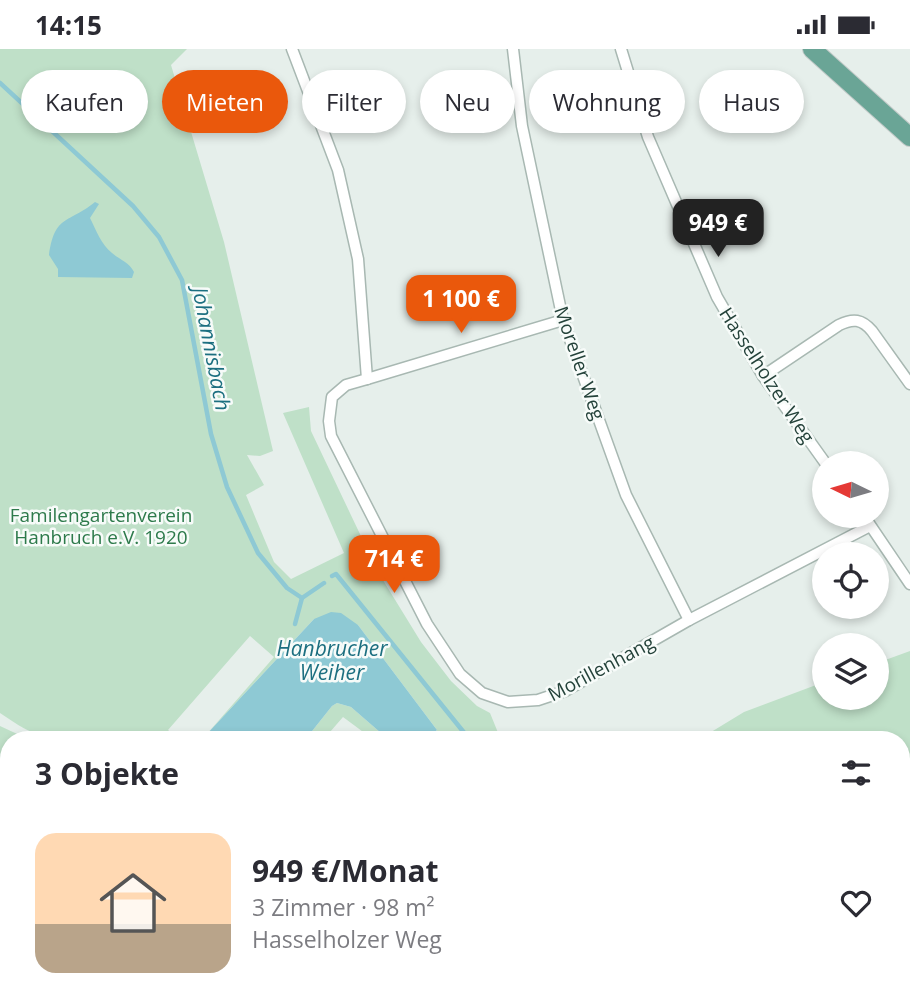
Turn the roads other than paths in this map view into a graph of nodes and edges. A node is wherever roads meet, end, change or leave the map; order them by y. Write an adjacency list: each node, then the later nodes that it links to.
1 (292, 49): 8 (street)
2 (513, 49): 6 (street, Moreller Weg)
3 (621, 49): 7 (street, Hasselholzer Weg)
4 (812, 49): 5 (main road)
5 (910, 137)
6 (563, 320): 8 (street); 14 (street, Moreller Weg)
7 (763, 376): 9 (street); 10 (street, Hasselholzer Weg)
8 (367, 379): 14 (street, Morillenhang)
9 (910, 384)
10 (817, 451)
11 (853, 529): 14 (street, Morillenhang)
12 (872, 529): 13 (street)
13 (910, 584)
14 (689, 620)

